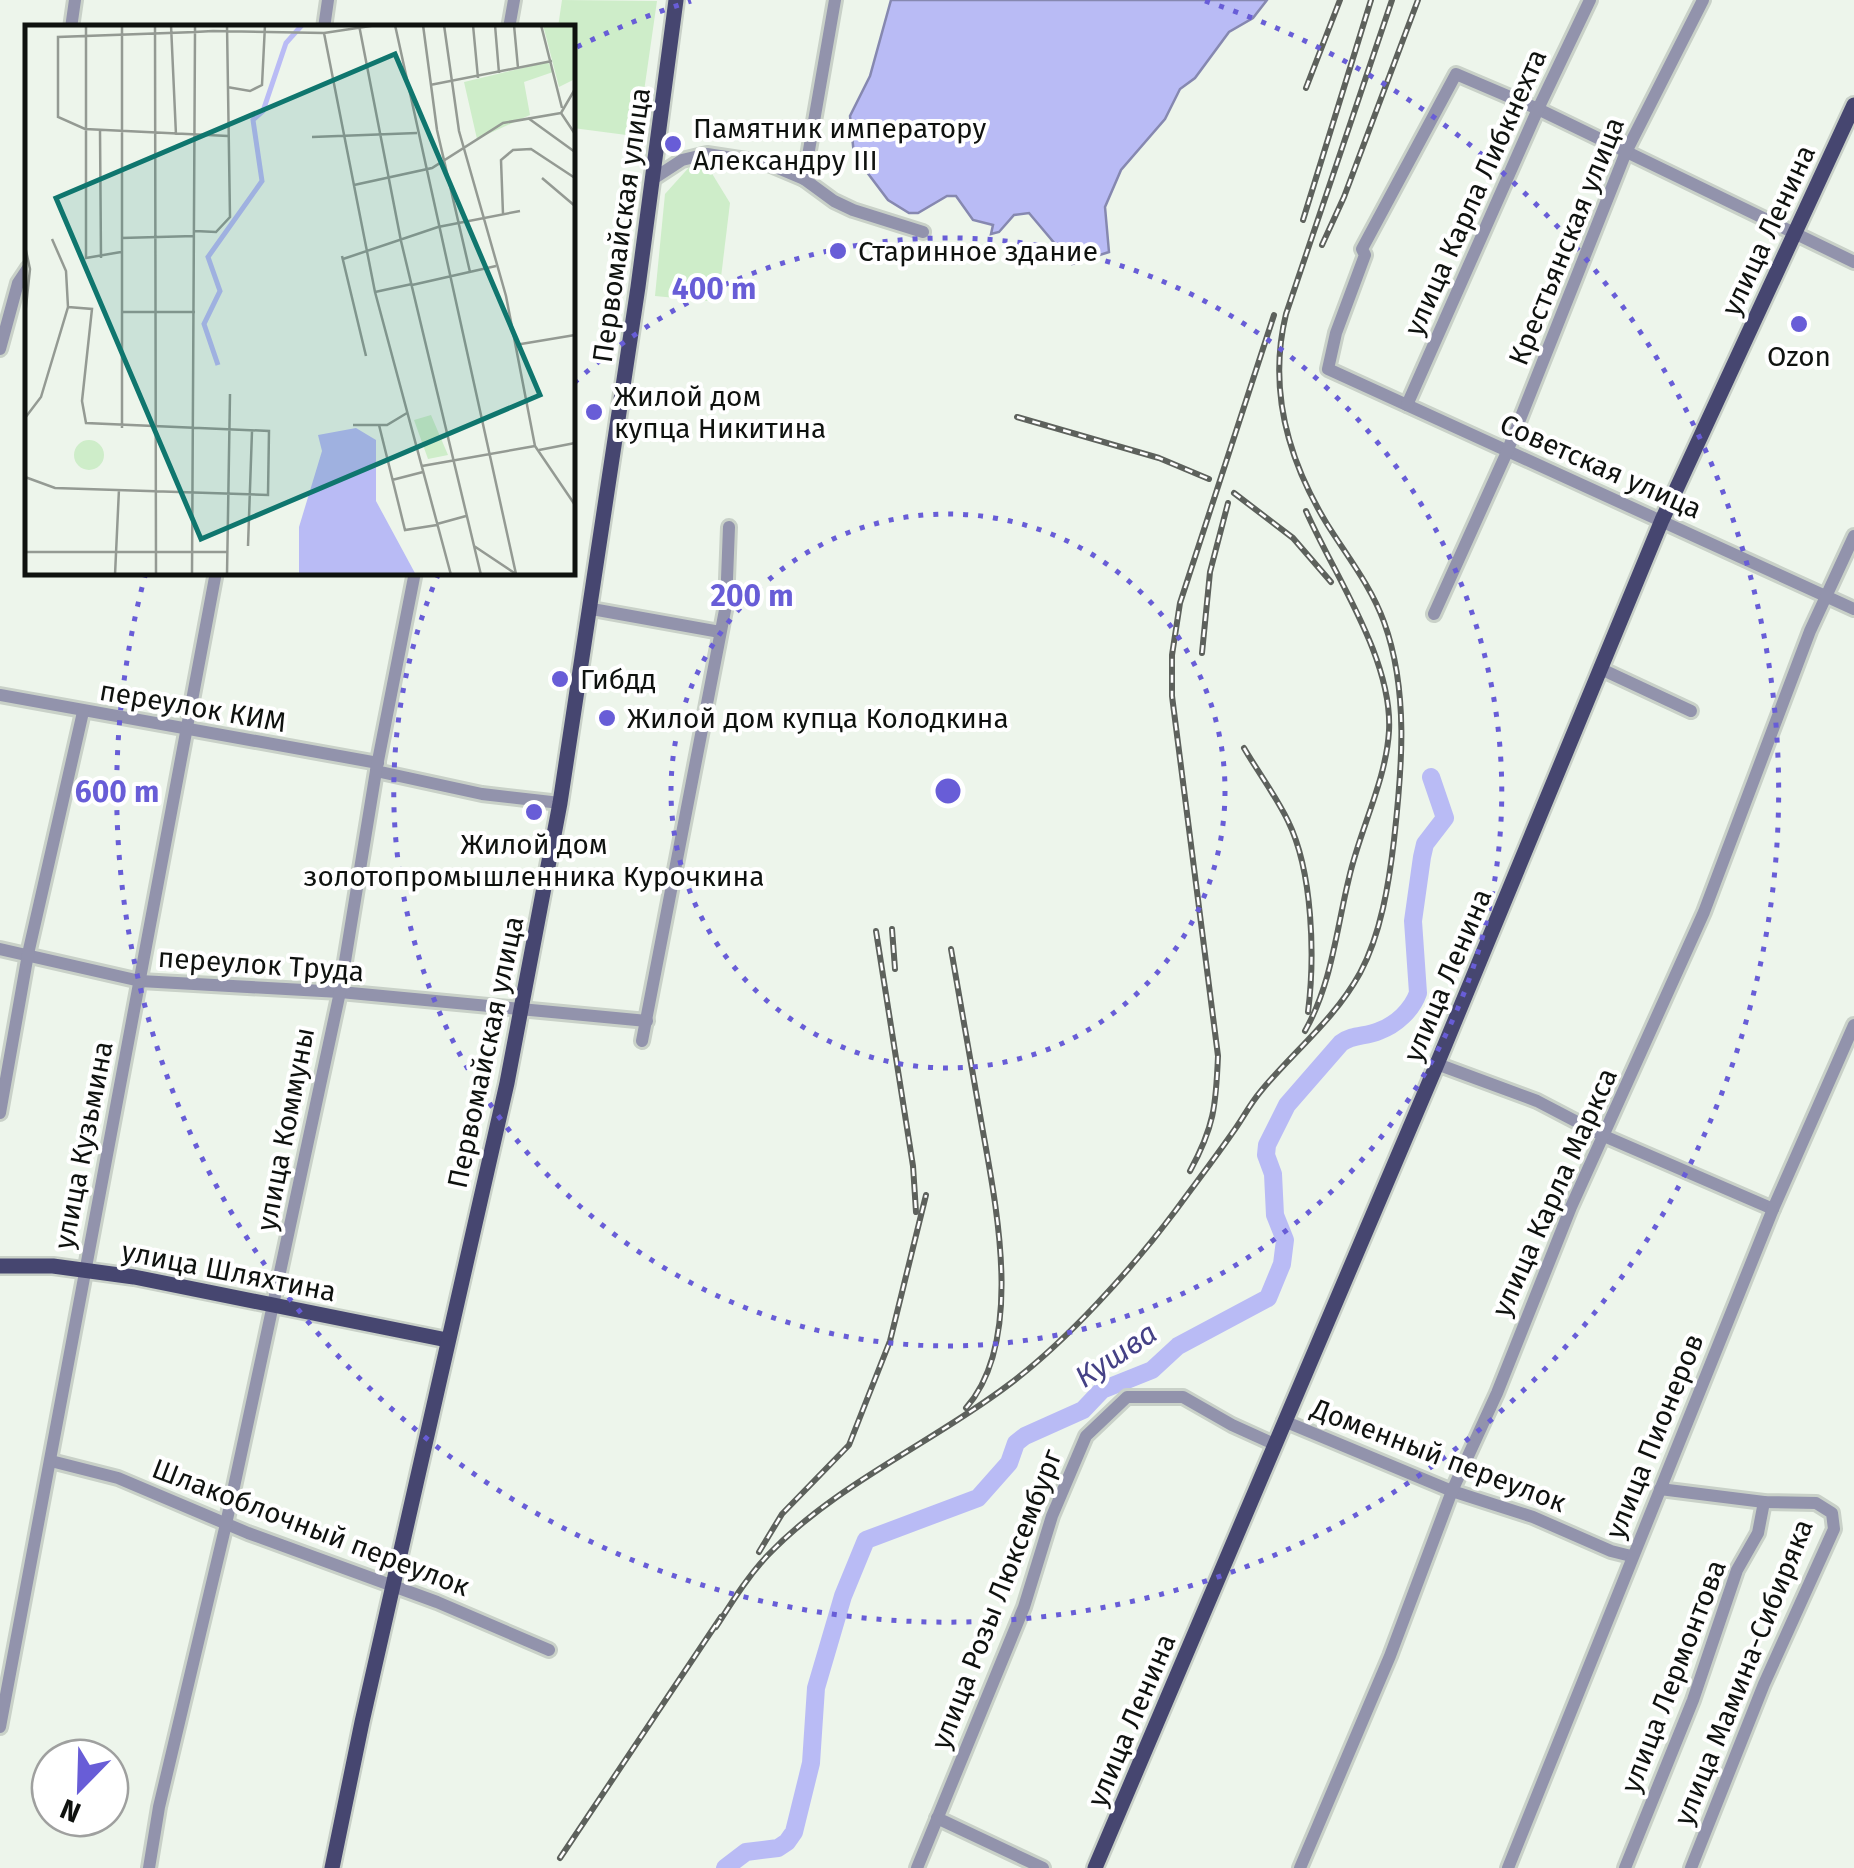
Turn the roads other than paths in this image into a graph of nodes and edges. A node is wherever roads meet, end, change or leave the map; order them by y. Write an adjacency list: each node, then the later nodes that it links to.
1 (76, 0): 8 (street)
2 (328, 0): 9 (street)
3 (514, 0): 10 (street)
4 (676, 0): 14 (main road, Первомайская улица)
5 (836, 0): 15 (street)
6 (1590, 0): 12 (street, улица Карла Либкнехта)
7 (1703, 0): 13 (street, Крестьянская улица)
8 (71, 25)
9 (324, 25)
10 (509, 25)
11 (1854, 105): 17 (main road, улица Ленина)
12 (1538, 109): 13 (street); 23 (street, улица Карла Либкнехта); 23 (street, Советская улица)
13 (1626, 152): 17 (street); 24 (street, Крестьянская улица)
14 (653, 179): 15 (street); 32 (main road, Первомайская улица)
15 (804, 179): 16 (street)
16 (923, 232)
17 (1794, 233): 18 (street); 25 (main road, улица Ленина)
18 (1854, 262)
19 (25, 273): 21 (street)
20 (0, 277): 21 (street)
21 (18, 284): 22 (street)
22 (0, 349)
23 (1407, 406): 24 (street, Советская улица)
24 (1507, 452): 25 (street, Советская улица); 33 (street, Крестьянская улица)
25 (1662, 520): 30 (street, Советская улица); 35 (main road, улица Ленина)
26 (729, 527): 34 (street)
27 (1854, 536): 30 (street, улица Карла Маркса)
28 (215, 575): 39 (street, улица Кузьмина)
29 (413, 575): 40 (street, улица Коммуны)
30 (1826, 596): 31 (street, Советская улица); 52 (street, улица Карла Маркса)
31 (1854, 608)
32 (592, 609): 34 (street); 41 (main road, Первомайская улица)
33 (1434, 614)
34 (720, 632): 47 (street)
35 (1602, 669): 38 (street); 50 (main road, улица Ленина)
36 (0, 695): 37 (street, переулок КИМ)
37 (83, 712): 39 (street, переулок КИМ); 43 (street)
38 (1691, 712)
39 (185, 728): 40 (street, переулок КИМ); 44 (street, улица Кузьмина)
40 (377, 767): 41 (street, переулок КИМ); 45 (street, улица Коммуны)
41 (560, 803): 46 (main road, Первомайская улица)
42 (0, 949): 43 (street, переулок Труда)
43 (28, 954): 44 (street, переулок Труда); 51 (street)
44 (140, 980): 45 (street, переулок Труда); 55 (street, улица Кузьмина)
45 (340, 992): 46 (street, переулок Труда); 56 (street, улица Коммуны)
46 (522, 1009): 47 (street, переулок Труда); 57 (main road, Первомайская улица)
47 (647, 1021): 49 (street)
48 (1854, 1026): 53 (street, улица Пионеров)
49 (642, 1041)
50 (1437, 1064): 52 (street); 58 (main road, улица Ленина)
51 (0, 1113)
52 (1604, 1136): 53 (street); 61 (street, улица Карла Маркса)
53 (1773, 1209): 62 (street, улица Пионеров)
54 (0, 1266): 55 (main road, улица Шляхтина)
55 (84, 1270): 56 (main road, улица Шляхтина); 60 (street, улица Кузьмина)
56 (272, 1304): 57 (main road, улица Шляхтина); 64 (street, улица Коммуны)
57 (448, 1340): 66 (main road, Первомайская улица)
58 (1284, 1420): 59 (main road, улица Ленина); 61 (street, Доменный переулок)
59 (1274, 1444): 69 (street, улица Розы Люксембург); 74 (main road, улица Ленина)
60 (51, 1461): 64 (street, Шлакоблочный переулок); 68 (street, улица Кузьмина)
61 (1452, 1490): 65 (street, Доменный переулок); 75 (street, улица Карла Маркса)
62 (1660, 1490): 63 (street); 65 (street, улица Пионеров)
63 (1764, 1502): 77 (street, улица Лермонтова); 78 (street, улица Мамина-Сибиряка)
64 (226, 1524): 66 (street, Шлакоблочный переулок); 70 (street, улица Коммуны)
65 (1631, 1556): 76 (street, улица Пионеров)
66 (394, 1588): 67 (street, Шлакоблочный переулок); 71 (main road, Первомайская улица)
67 (550, 1650)
68 (0, 1727)
69 (937, 1818): 72 (street, улица Розы Люксембург); 73 (street)
70 (149, 1868)
71 (332, 1868)
72 (916, 1868)
73 (1043, 1868)
74 (1095, 1868)
75 (1300, 1868)
76 (1508, 1868)
77 (1625, 1868)
78 (1692, 1868)

